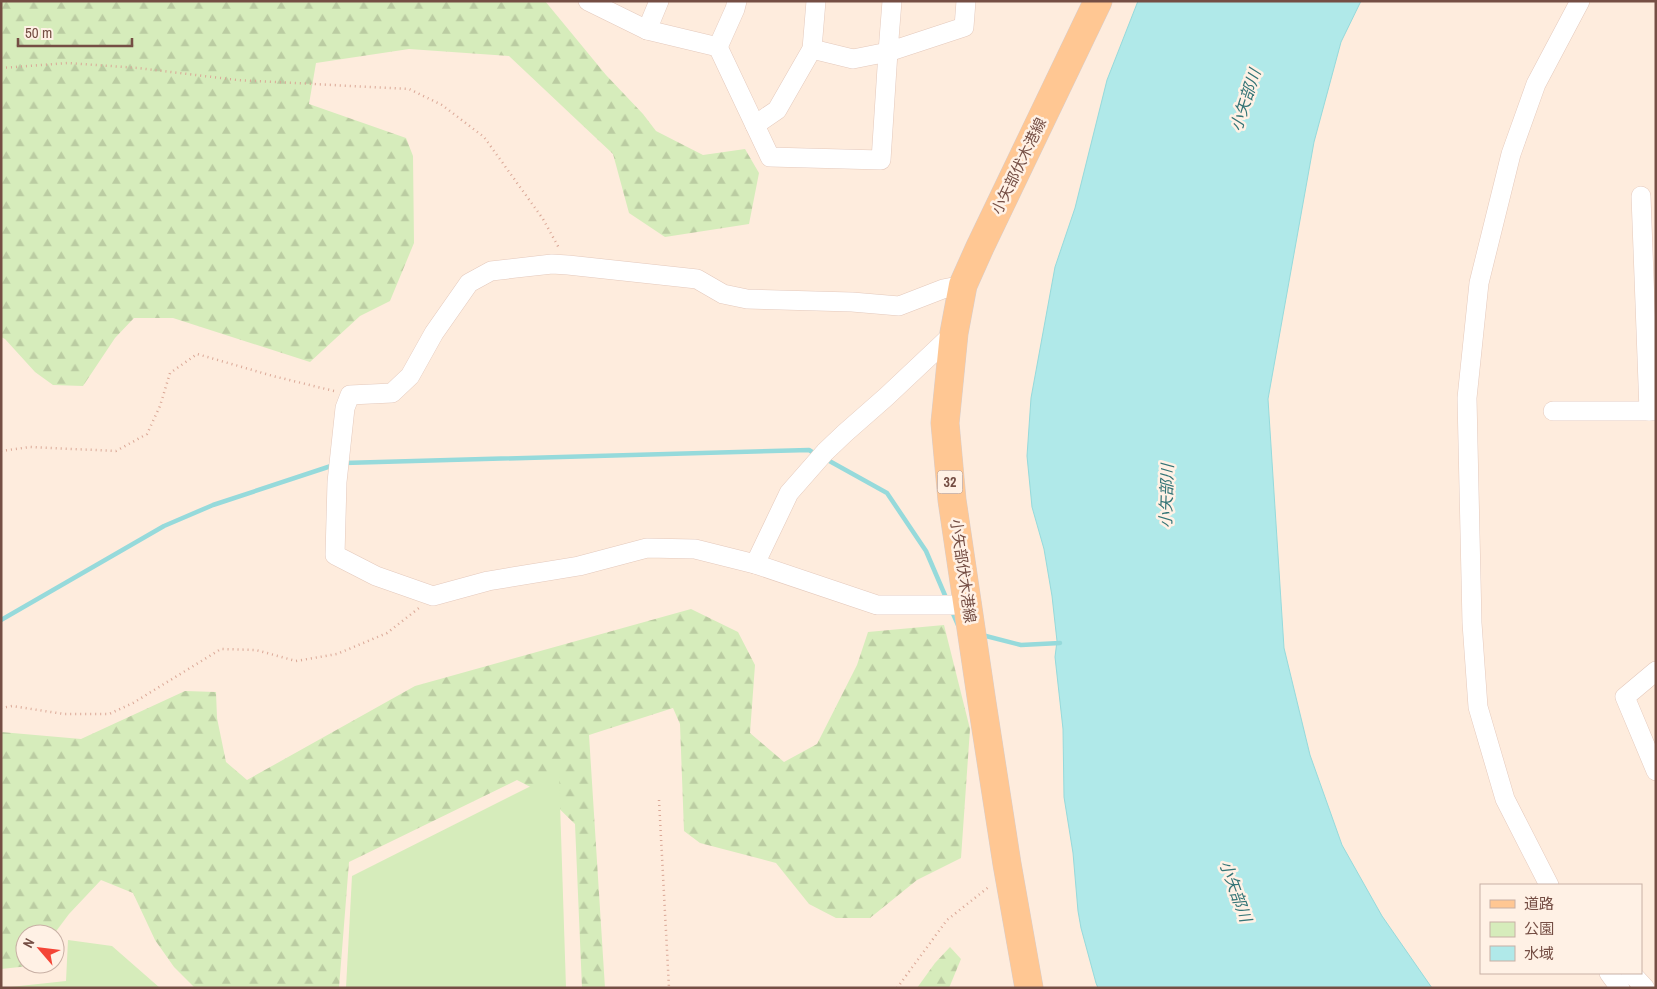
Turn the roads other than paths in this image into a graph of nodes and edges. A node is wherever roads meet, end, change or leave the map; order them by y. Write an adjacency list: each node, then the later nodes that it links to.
1 (588, 1): 9 (street)
2 (658, 1): 9 (street)
3 (737, 1): 10 (street)
4 (816, 1): 11 (street)
5 (892, 1): 12 (street)
6 (966, 1): 12 (street)
7 (1098, 1): 15 (main road, 小矢部伏木港線 / 32)
8 (1580, 1): 23 (street)
9 (647, 30): 10 (street)
10 (718, 47): 13 (street)
11 (812, 49): 12 (street); 13 (street)
12 (888, 52): 13 (street)
13 (755, 125)
14 (1640, 196): 18 (street)
15 (963, 285): 16 (main road, 小矢部伏木港線 / 32); 19 (street)
16 (954, 333): 19 (street); 20 (main road, 小矢部伏木港線 / 32)
17 (1553, 411): 18 (street)
18 (1652, 411)
19 (755, 564): 20 (street)
20 (968, 606): 26 (main road, 小矢部伏木港線 / 32)
21 (1656, 671): 22 (street)
22 (1656, 771)
23 (1550, 884)
24 (1610, 974): 27 (street)
25 (1632, 974): 28 (street)
26 (1029, 988)
27 (1620, 988)
28 (1645, 988)

